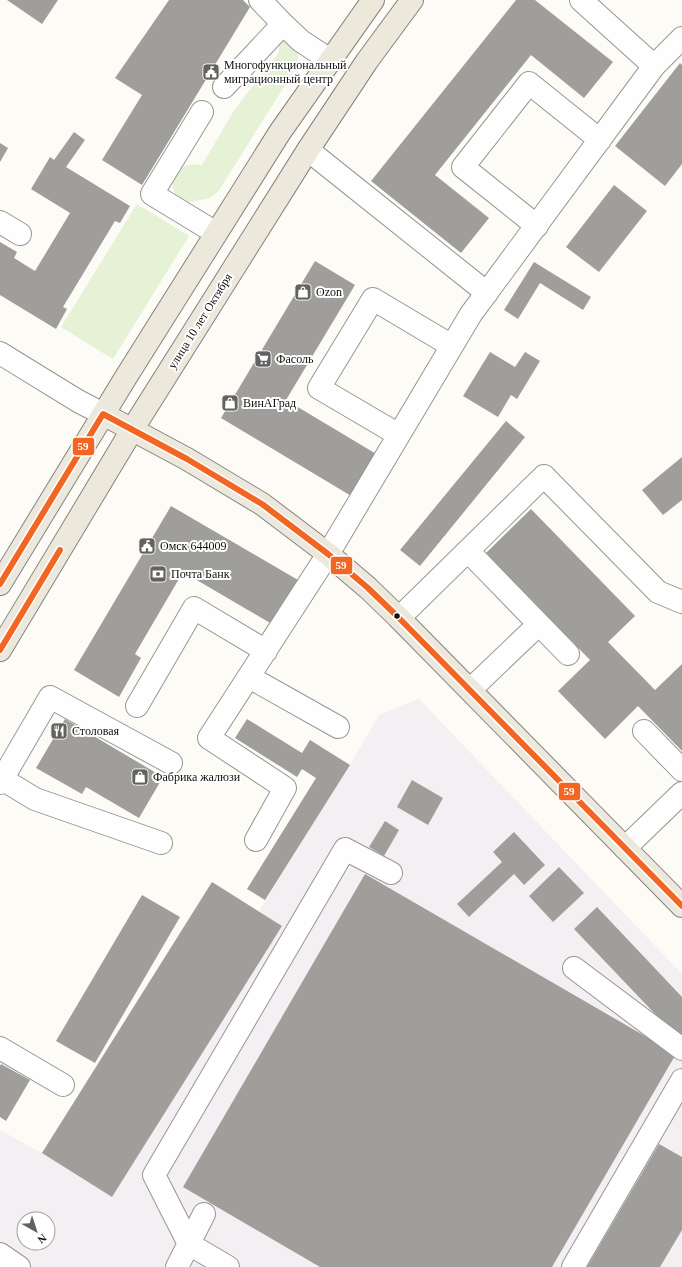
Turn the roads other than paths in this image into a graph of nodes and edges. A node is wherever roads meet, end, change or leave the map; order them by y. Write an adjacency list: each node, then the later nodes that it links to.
1 (260, 0): 5 (street)
2 (373, 0): 7 (main road)
3 (412, 0): 12 (main road, улица 10 лет Октября)
4 (585, 1): 8 (street)
5 (283, 24): 7 (street); 9 (street)
6 (682, 38): 8 (street)
7 (330, 60): 15 (main road)
8 (654, 66): 11 (street)
9 (224, 87)
10 (202, 112): 15 (street)
11 (600, 140): 14 (street); 14 (street)
12 (308, 150): 17 (street); 21 (main road, улица 10 лет Октября)
13 (0, 222): 16 (street)
14 (537, 226): 17 (street)
15 (216, 233): 20 (main road)
16 (20, 234)
17 (487, 293): 18 (street)
18 (452, 346): 22 (street); 22 (street)
19 (0, 353): 20 (street)
20 (103, 414): 21 (main road); 25 (main road)
21 (132, 430): 24 (main road); 29 (main road, улица 10 лет Октября)
22 (399, 435): 24 (street)
23 (468, 551): 26 (street); 27 (street); 28 (street)
24 (328, 554): 27 (main road); 30 (street)
25 (0, 584)
26 (682, 602)
27 (399, 618): 33 (main road)
28 (539, 624): 31 (street); 33 (street)
29 (0, 650)
30 (266, 651): 32 (street); 34 (street)
31 (568, 654)
32 (249, 677): 35 (street); 41 (street)
33 (470, 690): 43 (main road)
34 (137, 706)
35 (338, 727)
36 (644, 731): 38 (street)
37 (171, 763): 39 (street)
38 (682, 770)
39 (1, 781): 42 (street)
40 (682, 793): 43 (street)
41 (256, 840)
42 (161, 843)
43 (625, 848): 45 (main road)
44 (392, 872): 52 (street)
45 (682, 906)
46 (574, 968): 48 (street)
47 (0, 1048): 50 (street)
48 (682, 1050)
49 (682, 1080): 57 (street)
50 (63, 1085)
51 (204, 1214): 52 (street)
52 (189, 1244): 55 (street); 56 (street)
53 (0, 1254): 54 (street)
54 (19, 1267)
55 (177, 1267)
56 (228, 1267)
57 (574, 1267)

